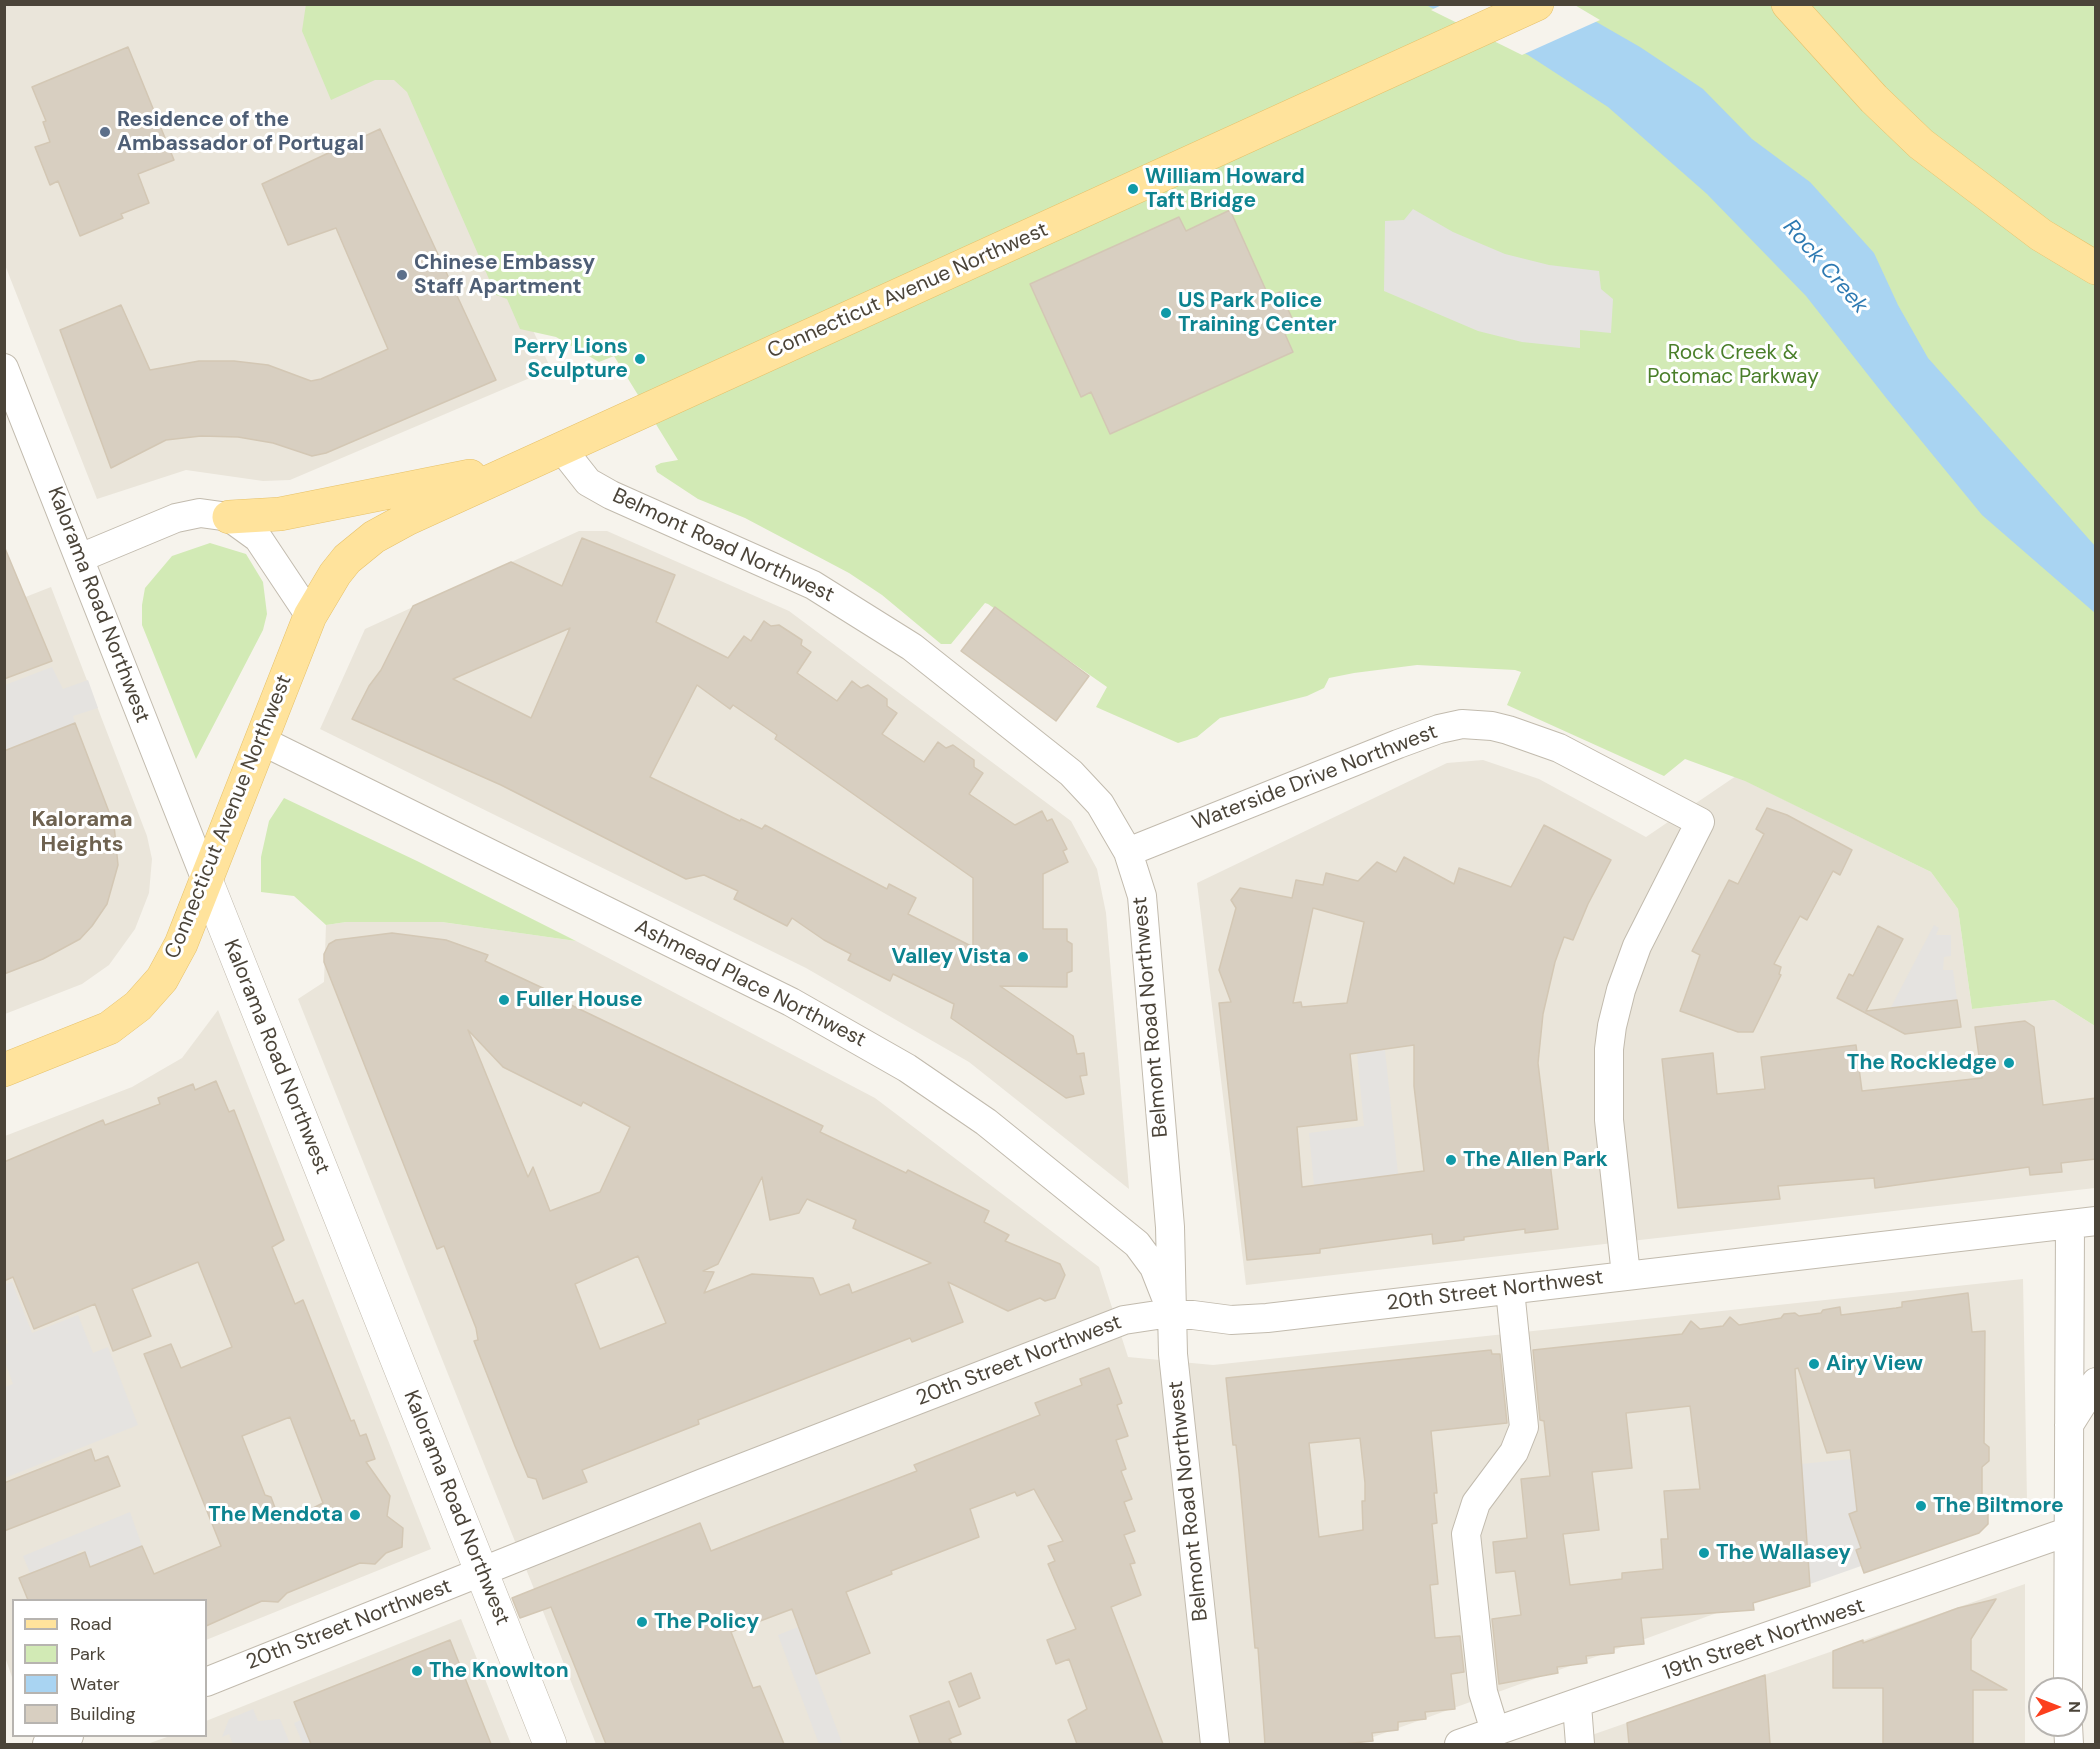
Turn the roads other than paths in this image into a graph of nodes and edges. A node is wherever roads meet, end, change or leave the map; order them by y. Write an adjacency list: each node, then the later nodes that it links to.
1 (1537, 4): 5 (main road, Connecticut Avenue Northwest)
2 (1788, 4): 3 (main road)
3 (2096, 268)
4 (4, 368): 8 (street, Kalorama Road Northwest)
5 (562, 449): 6 (main road, Connecticut Avenue Northwest); 11 (street, Belmont Road Northwest)
6 (531, 464): 7 (main road); 9 (main road, Connecticut Avenue Northwest)
7 (229, 517): 8 (street); 9 (street)
8 (80, 558): 12 (street, Kalorama Road Northwest)
9 (310, 616): 10 (main road, Connecticut Avenue Northwest)
10 (260, 740): 12 (main road, Connecticut Avenue Northwest); 17 (street, Ashmead Place Northwest)
11 (1128, 852): 15 (street, Waterside Drive Northwest); 17 (street, Belmont Road Northwest)
12 (206, 880): 13 (main road, Connecticut Avenue Northwest); 21 (street, Kalorama Road Northwest)
13 (4, 1070)
14 (2083, 1222): 15 (street, 20th Street Northwest); 19 (street)
15 (1626, 1275): 16 (street, 20th Street Northwest)
16 (1510, 1290): 17 (street, 20th Street Northwest); 25 (street)
17 (1172, 1315): 21 (street, 20th Street Northwest); 29 (street, Belmont Road Northwest)
18 (2096, 1382): 19 (street)
19 (2069, 1425): 20 (street)
20 (2067, 1532): 22 (street); 24 (street, 19th Street Northwest)
21 (482, 1573): 23 (street, 20th Street Northwest); 28 (street, Kalorama Road Northwest)
22 (2068, 1677)
23 (207, 1682)
24 (1577, 1705): 25 (street, 19th Street Northwest); 31 (street)
25 (1495, 1731): 30 (street, 19th Street Northwest)
26 (66, 1737): 27 (street)
27 (47, 1744)
28 (550, 1744)
29 (1215, 1744)
30 (1459, 1744)
31 (1580, 1744)

